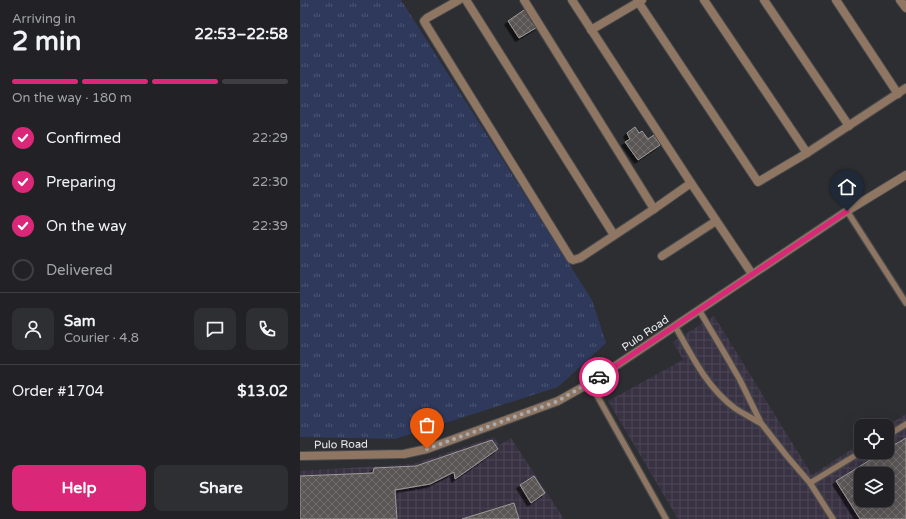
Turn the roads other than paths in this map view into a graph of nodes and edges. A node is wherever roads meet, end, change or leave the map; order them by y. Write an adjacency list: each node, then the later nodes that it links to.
1 (459, 0): 21 (street)
2 (466, 0): 21 (street)
3 (524, 0): 18 (street)
4 (572, 0): 11 (street)
5 (704, 0): 15 (street)
6 (764, 0): 14 (street)
7 (836, 0): 13 (street)
8 (900, 0): 10 (street)
9 (640, 1): 11 (street); 15 (street)
10 (906, 8)
11 (591, 30): 17 (street)
12 (906, 88): 13 (street)
13 (898, 94): 14 (street)
14 (849, 126): 15 (street)
15 (807, 153)
16 (906, 175): 19 (street, Pulo Road)
17 (691, 183): 18 (street); 20 (street)
18 (654, 209): 21 (street)
19 (847, 211): 23 (street, Pulo Road); 24 (lane)
20 (716, 221): 22 (street); 23 (street)
21 (614, 235)
22 (662, 256)
23 (752, 274): 25 (street, Pulo Road)
24 (906, 303)
25 (699, 310): 26 (street, Pulo Road); 28 (lane)
26 (675, 326): 27 (street, Pulo Road); 28 (lane)
27 (590, 383): 31 (street, Pulo Road); 34 (lane)
28 (761, 423): 33 (lane)
29 (906, 424): 30 (lane)
30 (894, 432)
31 (300, 456)
32 (854, 456): 33 (lane)
33 (810, 483): 35 (lane)
34 (666, 519)
35 (833, 519)

